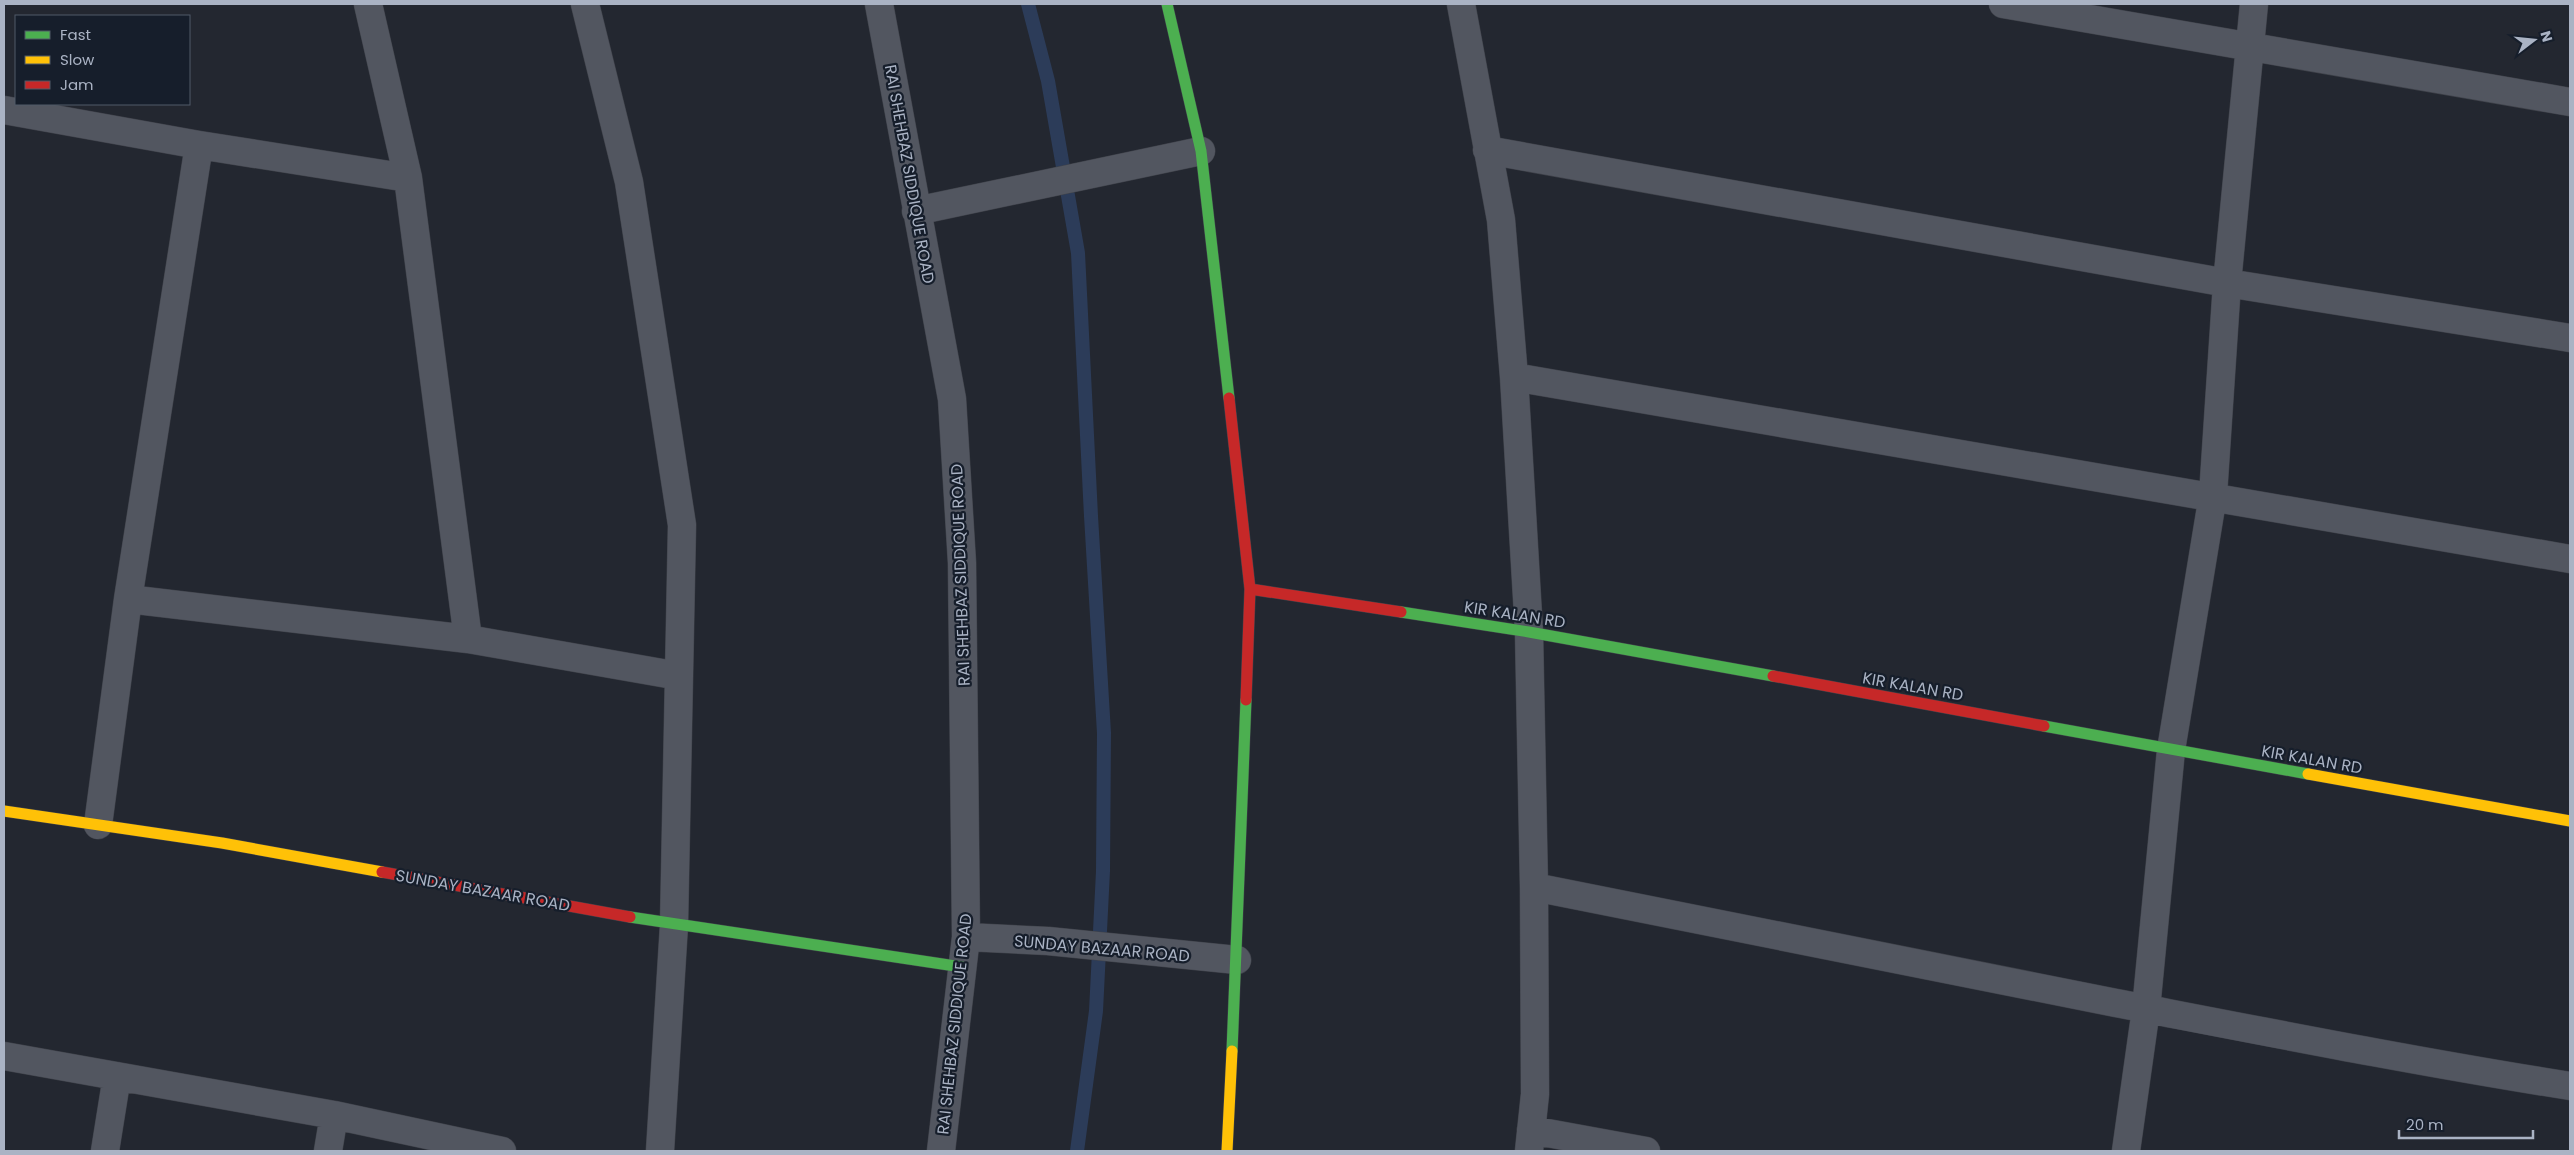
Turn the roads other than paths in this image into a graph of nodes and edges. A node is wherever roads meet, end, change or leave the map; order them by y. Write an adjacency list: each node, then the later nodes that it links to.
1 (368, 4): 14 (street)
2 (585, 4): 25 (street)
3 (879, 4): 15 (street, RAI SHEHBAZ SIDDIQUE ROAD)
4 (1167, 4): 13 (street)
5 (1461, 4): 12 (street)
6 (2002, 4): 8 (street)
7 (2254, 4): 8 (street)
8 (2250, 46): 9 (street); 16 (street)
9 (2570, 102)
10 (4, 110): 11 (street)
11 (199, 145): 14 (street); 22 (street)
12 (1487, 150): 16 (street); 18 (street)
13 (1202, 151): 15 (street); 21 (street)
14 (408, 178): 24 (street)
15 (916, 211): 32 (street, RAI SHEHBAZ SIDDIQUE ROAD)
16 (2228, 283): 17 (street); 19 (street)
17 (2570, 338)
18 (1514, 377): 19 (street); 23 (street)
19 (2213, 495): 20 (street); 26 (street)
20 (2570, 559)
21 (1250, 589): 23 (street, KIR KALAN RD); 33 (street)
22 (128, 598): 24 (street); 29 (street)
23 (1529, 632): 26 (street, KIR KALAN RD); 30 (street)
24 (468, 639): 25 (street)
25 (679, 676): 31 (street)
26 (2171, 750): 28 (street, KIR KALAN RD); 35 (street)
27 (4, 811): 29 (street, SUNDAY BAZAAR ROAD)
28 (2570, 821)
29 (98, 825): 31 (street, SUNDAY BAZAAR ROAD)
30 (1534, 887): 35 (street); 40 (street)
31 (674, 925): 34 (street, SUNDAY BAZAAR ROAD); 45 (street)
32 (966, 937): 33 (street, SUNDAY BAZAAR ROAD); 34 (street, RAI SHEHBAZ SIDDIQUE ROAD)
33 (1237, 960): 47 (street)
34 (962, 967): 46 (street, RAI SHEHBAZ SIDDIQUE ROAD)
35 (2146, 1008): 38 (street); 49 (street)
36 (4, 1056): 37 (street)
37 (117, 1076): 39 (street); 42 (street)
38 (2570, 1086)
39 (334, 1115): 41 (street); 43 (street)
40 (1530, 1141): 48 (street)
41 (442, 1146): 44 (street)
42 (105, 1151)
43 (328, 1151)
44 (502, 1151)
45 (660, 1151)
46 (941, 1151)
47 (1227, 1151)
48 (1646, 1151)
49 (2126, 1151)

